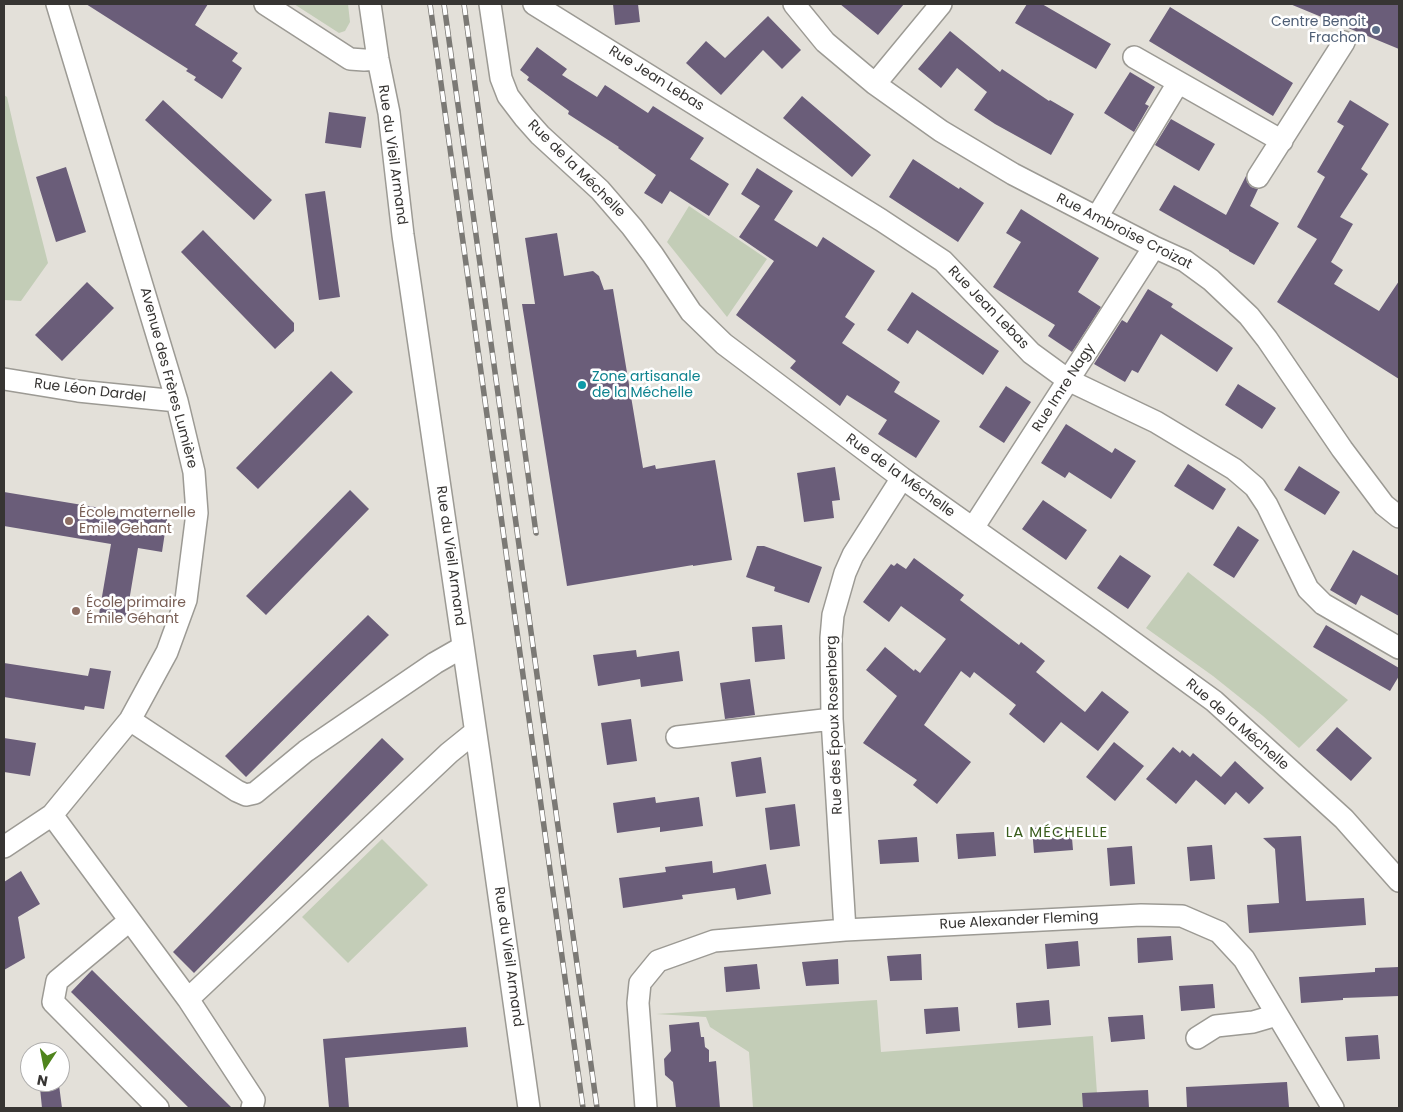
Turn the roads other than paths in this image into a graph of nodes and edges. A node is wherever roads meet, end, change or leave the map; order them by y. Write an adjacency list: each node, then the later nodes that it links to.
1 (57, 4): 19 (street, Avenue des Frères Lumière)
2 (265, 4): 10 (street)
3 (370, 4): 10 (street, Rue du Vieil Armand)
4 (490, 4): 20 (street, Rue de la Méchelle)
5 (534, 4): 18 (street, Rue Jean Lebas)
6 (794, 4): 12 (street, Rue Ambroise Croizat)
7 (941, 4): 12 (street)
8 (1344, 42): 13 (street)
9 (1134, 57): 11 (street)
10 (378, 59): 23 (street, Rue du Vieil Armand)
11 (1178, 83): 13 (street); 15 (street)
12 (875, 84): 15 (street, Rue Ambroise Croizat)
13 (1282, 141): 14 (street)
14 (1258, 177)
15 (1096, 218): 16 (street, Rue Ambroise Croizat)
16 (1154, 247): 18 (street, Rue Imre Nagy); 21 (street, Rue Ambroise Croizat)
17 (4, 378): 19 (street, Rue Léon Dardel)
18 (1068, 380): 22 (street, Rue Imre Nagy); 24 (street, Rue Jean Lebas)
19 (177, 401): 26 (street, Avenue des Frères Lumière)
20 (902, 478): 22 (street, Rue de la Méchelle); 25 (street, Rue des Époux Rosenberg)
21 (1399, 517)
22 (973, 528): 31 (street, Rue de la Méchelle)
23 (463, 647): 26 (street); 27 (street, Rue du Vieil Armand)
24 (1399, 648)
25 (832, 719): 28 (street); 33 (street, Rue des Époux Rosenberg)
26 (130, 720): 29 (street, Avenue des Frères Lumière)
27 (476, 732): 34 (street); 39 (street, Rue du Vieil Armand)
28 (677, 737)
29 (52, 815): 30 (street, Avenue des Frères Lumière); 32 (street)
30 (4, 847)
31 (1399, 880)
32 (129, 920): 34 (street); 37 (street)
33 (845, 930): 35 (street, Rue Alexander Fleming); 40 (street, Rue Alexander Fleming)
34 (188, 999): 38 (street)
35 (1277, 1015): 36 (street); 41 (street, Rue Alexander Fleming)
36 (1197, 1038)
37 (158, 1108)
38 (252, 1108)
39 (529, 1108)
40 (646, 1108)
41 (1333, 1108)

